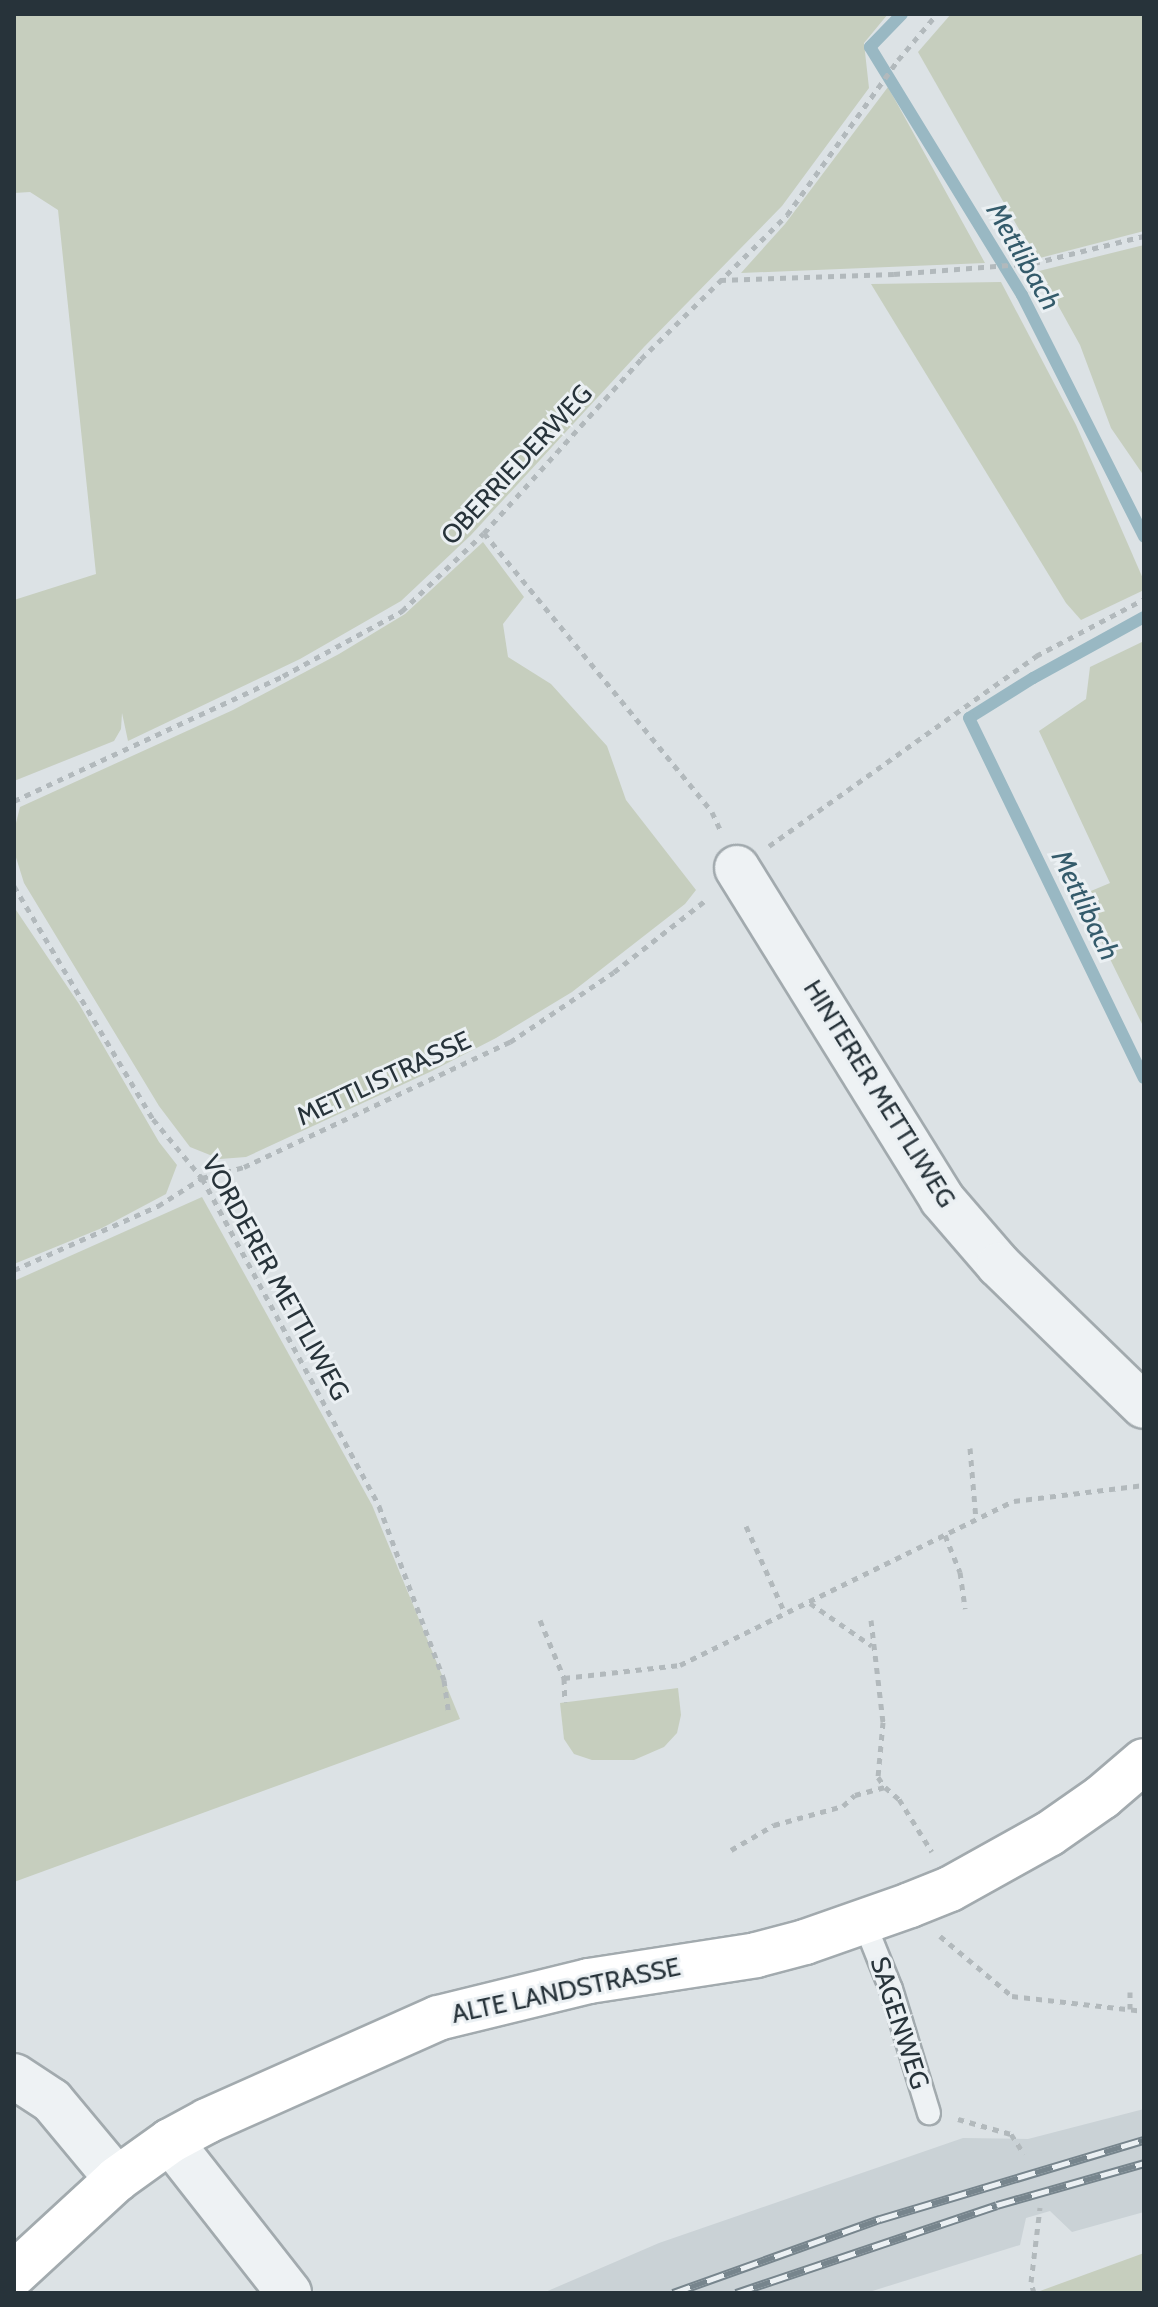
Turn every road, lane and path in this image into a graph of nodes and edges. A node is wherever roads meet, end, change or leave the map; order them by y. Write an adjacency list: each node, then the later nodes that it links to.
1 (937, 14): 3 (path, OBERRIEDERWEG)
2 (1144, 236): 3 (path)
3 (719, 281): 4 (path, OBERRIEDERWEG)
4 (484, 533): 6 (path, OBERRIEDERWEG); 7 (path)
5 (1144, 599): 7 (path, METTLISTRASSE)
6 (14, 801)
7 (737, 868): 9 (path, METTLISTRASSE); 11 (street, HINTERER METTLIWEG)
8 (14, 886): 9 (path, VORDERER METTLIWEG)
9 (202, 1178): 10 (path, METTLISTRASSE); 25 (path, VORDERER METTLIWEG)
10 (14, 1270)
11 (1144, 1406)
12 (970, 1448): 14 (path)
13 (1144, 1485): 14 (path)
14 (976, 1520): 16 (path)
15 (746, 1526): 19 (path)
16 (945, 1535): 17 (path); 18 (path)
17 (810, 1603): 19 (path); 22 (path)
18 (965, 1609)
19 (785, 1613): 23 (path)
20 (540, 1620): 23 (path)
21 (871, 1620): 22 (path)
22 (873, 1646): 27 (path)
23 (564, 1678): 24 (path)
24 (565, 1702)
25 (449, 1715)
26 (1144, 1761): 29 (main road, ALTE LANDSTRASSE)
27 (885, 1787): 28 (path); 29 (path)
28 (731, 1850)
29 (950, 1889): 30 (main road, ALTE LANDSTRASSE)
30 (864, 1922): 36 (lane, SAGENWEG); 37 (main road, ALTE LANDSTRASSE)
31 (939, 1935): 33 (path)
32 (1130, 1992): 33 (path)
33 (1130, 2009): 34 (path)
34 (1144, 2011)
35 (14, 2076): 39 (street)
36 (929, 2113): 38 (path, SAGENWEG)
37 (170, 2141): 39 (main road, ALTE LANDSTRASSE); 42 (street)
38 (1024, 2154)
39 (117, 2179): 41 (main road, ALTE LANDSTRASSE)
40 (1040, 2208): 43 (path)
41 (14, 2274)
42 (289, 2293)
43 (1034, 2293)

